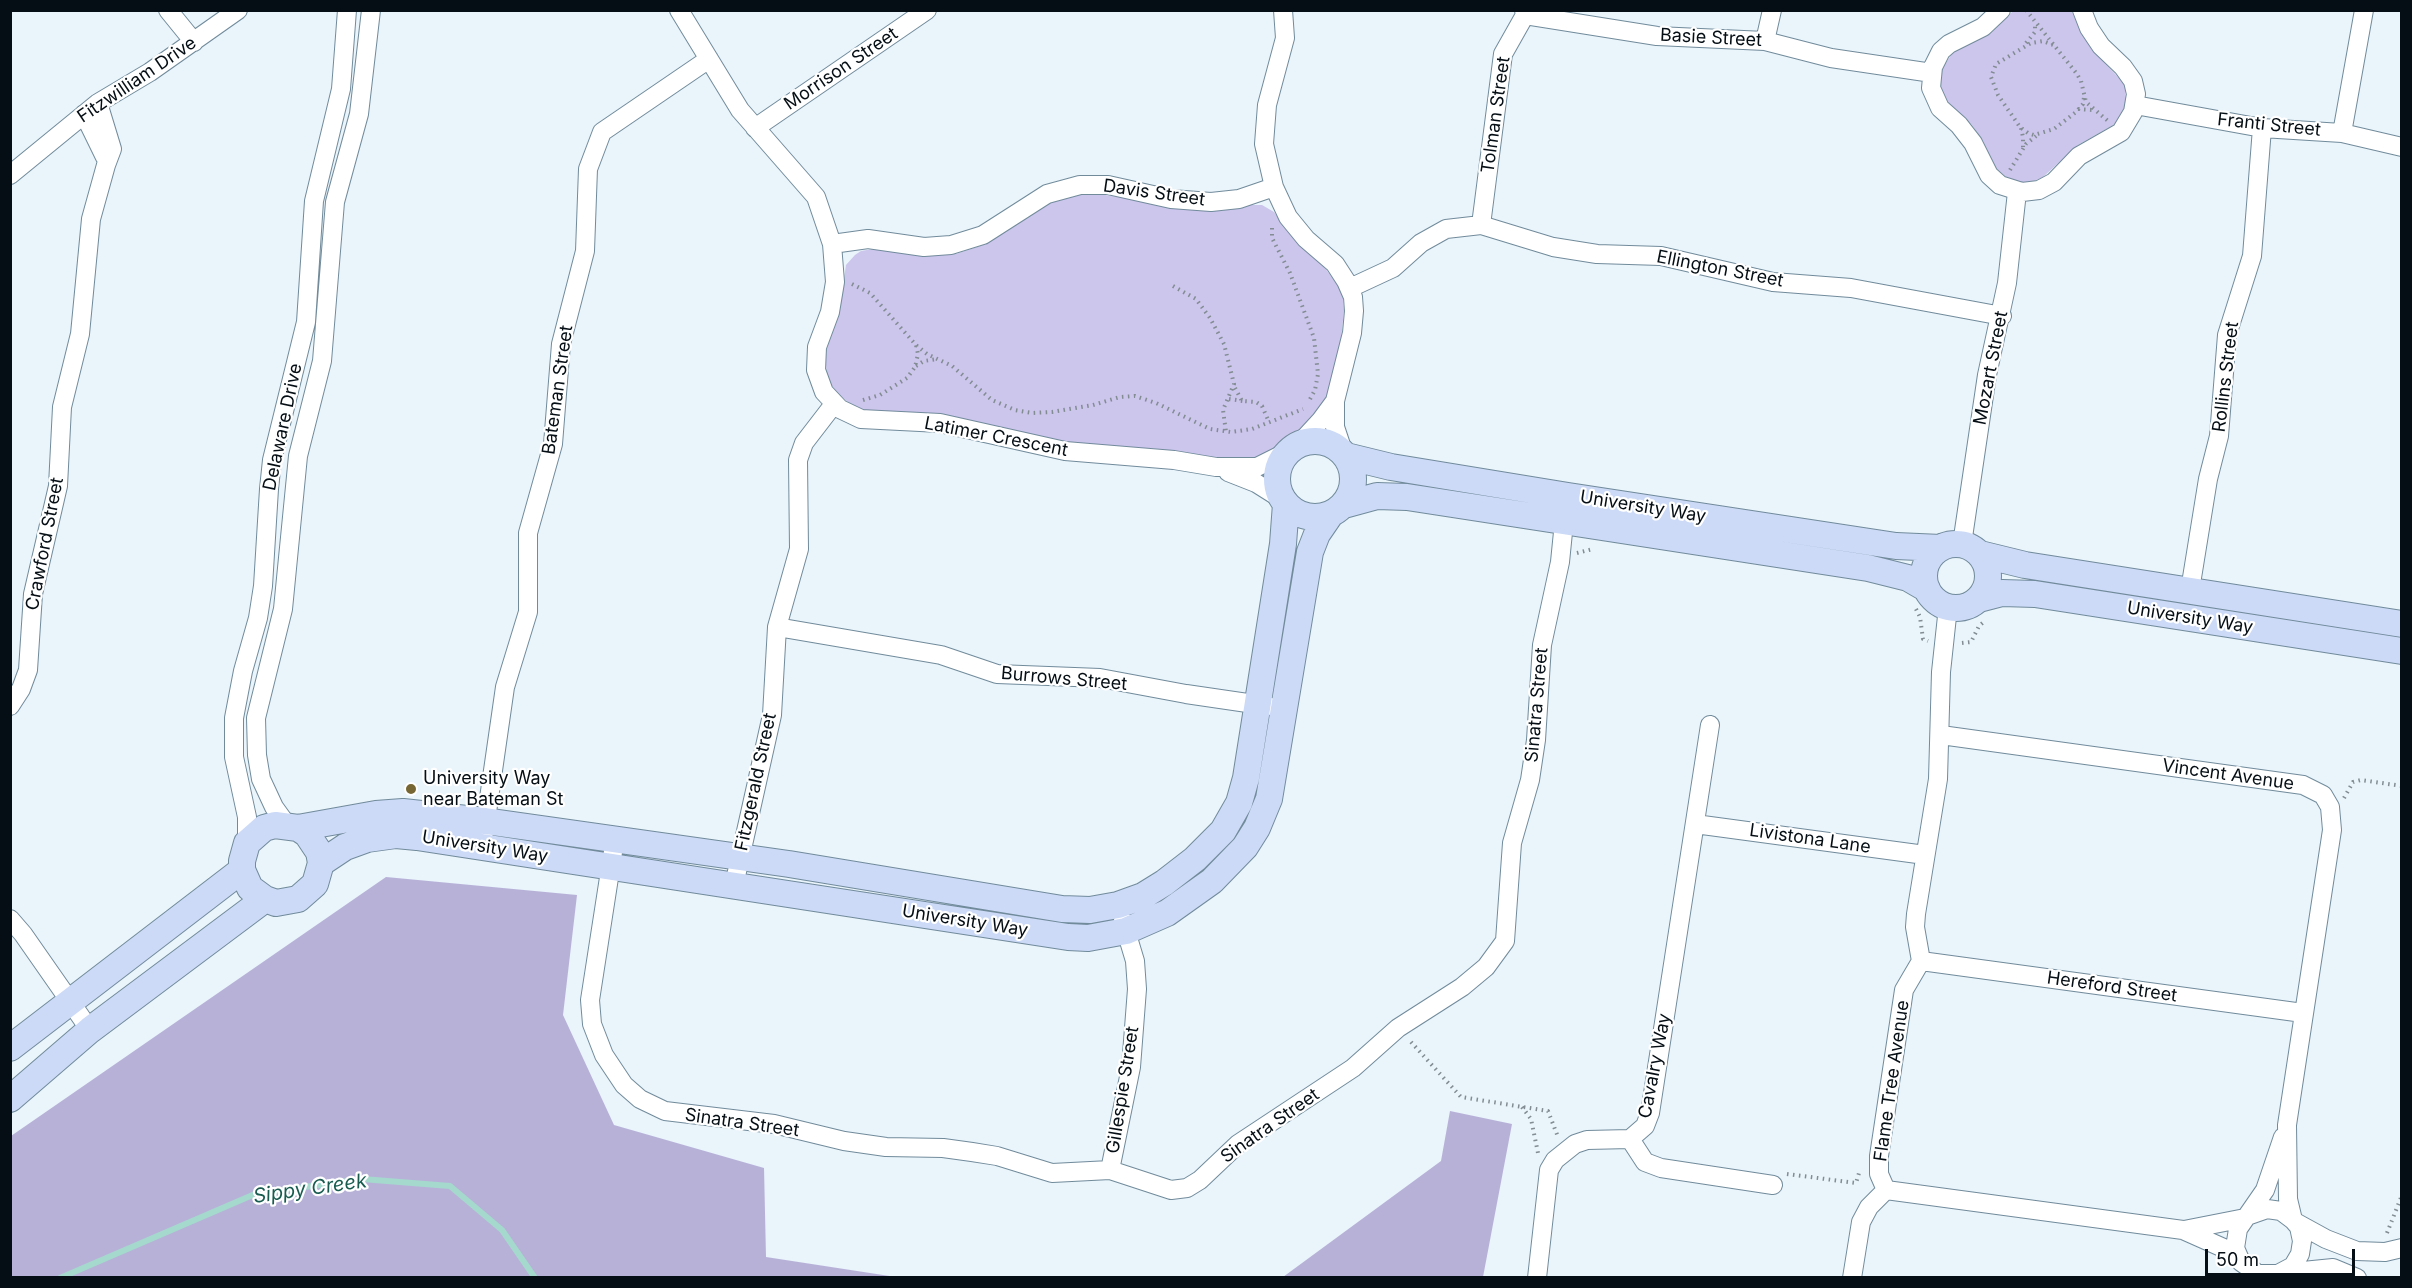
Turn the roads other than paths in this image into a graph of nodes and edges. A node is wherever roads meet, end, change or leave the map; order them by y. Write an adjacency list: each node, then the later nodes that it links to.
1 (168, 10): 14 (street)
2 (238, 10): 14 (street, Fitzwilliam Drive)
3 (347, 10): 57 (street, Delaware Drive)
4 (371, 10): 55 (street, Delaware Drive)
5 (679, 10): 15 (street, Latimer Crescent)
6 (927, 10): 19 (street, Morrison Street)
7 (1283, 10): 24 (street)
8 (1772, 10): 13 (street)
9 (2001, 10): 16 (street)
10 (2082, 10): 17 (street)
11 (2364, 10): 21 (street)
12 (1525, 13): 13 (street, Basie Street); 26 (street, Tolman Street)
13 (1766, 41): 16 (street, Basie Street)
14 (194, 42): 18 (street, Fitzwilliam Drive)
15 (709, 59): 19 (street, Latimer Crescent); 53 (street, Bateman Street)
16 (1932, 73): 25 (street)
17 (2135, 105): 20 (street, Franti Street); 25 (street)
18 (91, 109): 23 (street, Fitzwilliam Drive); 49 (street, Crawford Street)
19 (755, 128): 27 (street, Latimer Crescent)
20 (2262, 128): 21 (street, Franti Street); 41 (street, Rollins Street)
21 (2342, 133): 22 (street, Franti Street)
22 (2402, 147)
23 (10, 175)
24 (1274, 187): 27 (street, Davis Street); 28 (street)
25 (2008, 188): 29 (street, Mozart Street)
26 (1481, 225): 28 (street, Ellington Street); 29 (street, Ellington Street)
27 (832, 244): 31 (street, Latimer Crescent)
28 (1350, 288): 30 (street)
29 (2001, 316): 39 (street, Mozart Street)
30 (1335, 401): 32 (street); 33 (street)
31 (834, 404): 34 (street, Latimer Crescent); 46 (street, Fitzgerald Street)
32 (1293, 448): 33 (street); 34 (street, Latimer Crescent); 36 (street)
33 (1345, 455): 35 (street, University Way); 37 (street)
34 (1216, 467): 36 (street, Latimer Crescent)
35 (1568, 496): 38 (street); 39 (street, University Way)
36 (1284, 502): 37 (street); 48 (street, University Way)
37 (1337, 510): 38 (street, University Way); 50 (street, University Way)
38 (1564, 522): 40 (street, University Way); 77 (street, Sinatra Street)
39 (1961, 549): 40 (street); 41 (street, University Way); 42 (street)
40 (1927, 589): 43 (street)
41 (2190, 590): 44 (street); 45 (street, University Way)
42 (1979, 599): 43 (street); 44 (street, University Way)
43 (1948, 607): 52 (street)
44 (2186, 617): 47 (street, University Way)
45 (2402, 624)
46 (777, 627): 48 (street, Burrows Street); 60 (street, Fitzgerald Street)
47 (2402, 651)
48 (1257, 704): 50 (street, Burrows Street); 66 (street, University Way)
49 (10, 706)
50 (1283, 709): 68 (street, University Way)
51 (1710, 725): 54 (street, Cavalry Way)
52 (1941, 735): 59 (street); 71 (street, Vincent Avenue)
53 (485, 821): 55 (street, University Way); 56 (street, University Way); 58 (street, Bateman Street)
54 (1695, 824): 59 (street, Livistona Lane); 76 (street, Cavalry Way)
55 (292, 826): 57 (street); 61 (street)
56 (615, 839): 60 (street, University Way); 62 (street, Sinatra Street)
57 (247, 843): 63 (street)
58 (482, 846): 61 (street, University Way); 62 (street, University Way)
59 (1925, 855): 69 (street)
60 (739, 857): 64 (street, Fitzgerald Street); 66 (street, University Way)
61 (321, 863): 65 (street)
62 (611, 867): 64 (street, University Way); 77 (street, Sinatra Street)
63 (242, 870): 65 (street); 70 (street)
64 (734, 885): 68 (street, University Way)
65 (265, 899): 72 (street)
66 (1118, 905): 68 (street, Gillespie Street)
67 (10, 920): 70 (street)
68 (1126, 931): 77 (street, Gillespie Street)
69 (1921, 961): 71 (street, Hereford Street); 79 (street, Flame Tree Avenue)
70 (70, 1001): 72 (street); 73 (street)
71 (2303, 1013): 75 (street)
72 (90, 1030): 74 (street)
73 (10, 1048)
74 (10, 1099)
75 (2287, 1125): 80 (street); 81 (street)
76 (1630, 1139): 78 (street); 86 (street, Cavalry Way)
77 (1110, 1170)
78 (1773, 1185)
79 (1886, 1190): 82 (street); 87 (street)
80 (2246, 1217): 81 (street); 82 (street); 84 (street)
81 (2294, 1221): 83 (street); 85 (street)
82 (2182, 1230): 84 (street)
83 (2402, 1248)
84 (2238, 1256): 85 (street); 88 (street)
85 (2277, 1275): 89 (street)
86 (1537, 1278)
87 (1852, 1278)
88 (2238, 1278)
89 (2356, 1278)

